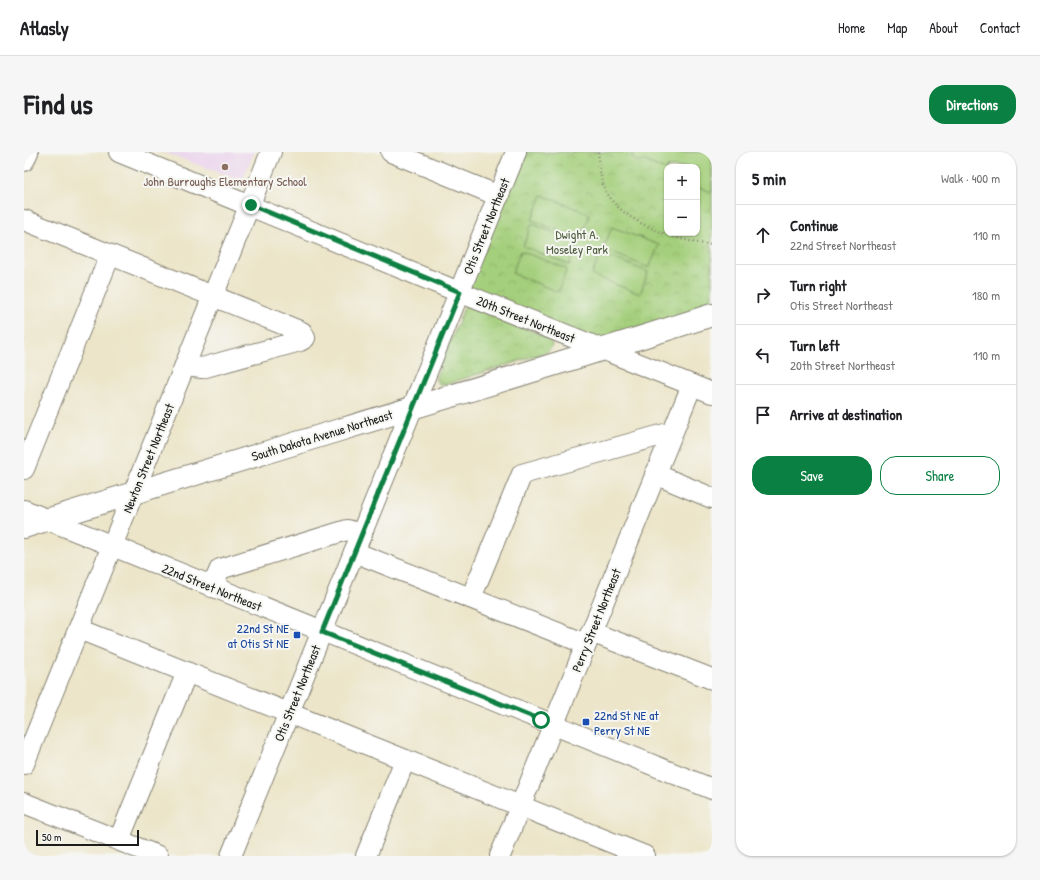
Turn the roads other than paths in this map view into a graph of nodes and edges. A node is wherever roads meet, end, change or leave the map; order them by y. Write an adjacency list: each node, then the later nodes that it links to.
1 (28, 152): 6 (street)
2 (119, 152): 8 (street, 20th Street Northeast)
3 (271, 152): 8 (street, Newton Street Northeast)
4 (516, 152): 7 (street, Otis Street Northeast)
5 (395, 153): 7 (street)
6 (24, 161)
7 (499, 196): 11 (street, Otis Street Northeast)
8 (251, 205): 11 (street, 20th Street Northeast); 12 (street, Newton Street Northeast)
9 (24, 220): 10 (street)
10 (110, 255): 12 (street); 20 (street)
11 (460, 292): 14 (street, 20th Street Northeast); 18 (street, Otis Street Northeast)
12 (213, 296): 15 (street, Newton Street Northeast); 15 (street)
13 (712, 315): 14 (main road, South Dakota Avenue Northeast)
14 (603, 350): 16 (street, 20th Street Northeast); 18 (main road, South Dakota Avenue Northeast)
15 (185, 366): 22 (street, Newton Street Northeast)
16 (692, 385): 17 (street, 20th Street Northeast); 19 (street, Perry Street Northeast)
17 (712, 393)
18 (413, 407): 22 (main road, South Dakota Avenue Northeast); 27 (street, Otis Street Northeast)
19 (672, 432): 21 (street, Perry Street Northeast); 30 (street)
20 (24, 469)
21 (655, 474): 23 (street); 33 (street, Perry Street Northeast)
22 (134, 492): 25 (main road, South Dakota Avenue Northeast); 28 (street, Newton Street Northeast)
23 (712, 498)
24 (24, 510): 25 (street, 22nd Street Northeast)
25 (47, 520): 26 (main road, South Dakota Avenue Northeast); 28 (street, 22nd Street Northeast)
26 (24, 527)
27 (358, 543): 29 (street); 30 (street); 32 (street, Otis Street Northeast)
28 (112, 547): 29 (street, 22nd Street Northeast); 31 (street, Newton Street Northeast)
29 (212, 587): 32 (street, 22nd Street Northeast)
30 (471, 598): 33 (street)
31 (79, 628): 34 (street); 39 (street, Newton Street Northeast)
32 (322, 632): 36 (street, Otis Street Northeast); 37 (street, 22nd Street Northeast)
33 (589, 638): 35 (street); 37 (street, Perry Street Northeast)
34 (187, 672): 36 (street); 43 (street)
35 (710, 673)
36 (289, 714): 38 (street); 46 (street, Otis Street Northeast)
37 (554, 725): 40 (street, 22nd Street Northeast); 42 (street, Perry Street Northeast)
38 (405, 760): 42 (street); 47 (street)
39 (24, 764)
40 (712, 789)
41 (24, 803): 43 (street)
42 (521, 806): 44 (street); 48 (street, Perry Street Northeast)
43 (119, 840): 45 (street)
44 (638, 855)
45 (158, 856)
46 (231, 856)
47 (366, 856)
48 (500, 856)

